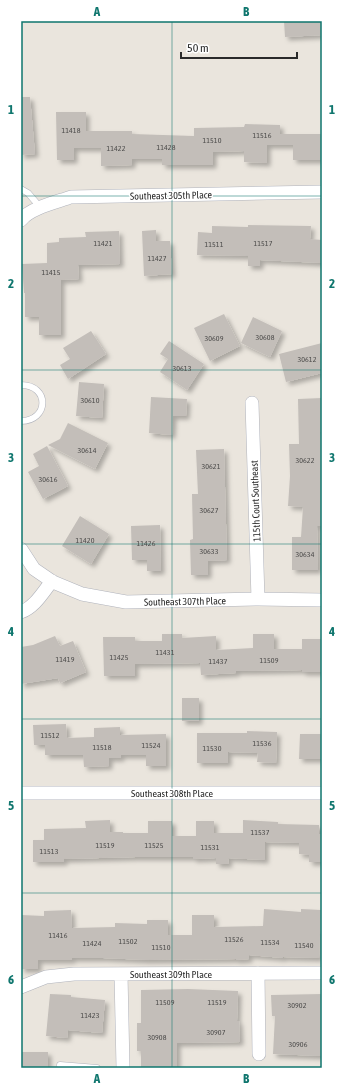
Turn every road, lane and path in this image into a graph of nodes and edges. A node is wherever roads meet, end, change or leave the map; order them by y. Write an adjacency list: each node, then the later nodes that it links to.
1 (21, 189): 3 (lane)
2 (322, 192): 3 (street, Southeast 305th Place)
3 (40, 207): 4 (street, Southeast 305th Place)
4 (22, 218)
5 (21, 385): 7 (lane)
6 (252, 404): 10 (street, 115th Court Southeast)
7 (21, 420)
8 (23, 557): 9 (street, Southeast 307th Place)
9 (52, 581): 10 (street, Southeast 307th Place); 12 (street)
10 (258, 599): 11 (street, Southeast 307th Place)
11 (322, 600)
12 (21, 612)
13 (21, 793): 14 (street, Southeast 308th Place)
14 (322, 793)
15 (258, 973): 16 (street, Southeast 309th Place); 17 (street, Southeast 309th Place); 19 (street)
16 (322, 973)
17 (121, 974): 18 (street, Southeast 309th Place); 22 (street)
18 (21, 987)
19 (259, 1054)
20 (60, 1065): 21 (lane)
21 (97, 1068)
22 (123, 1068)

